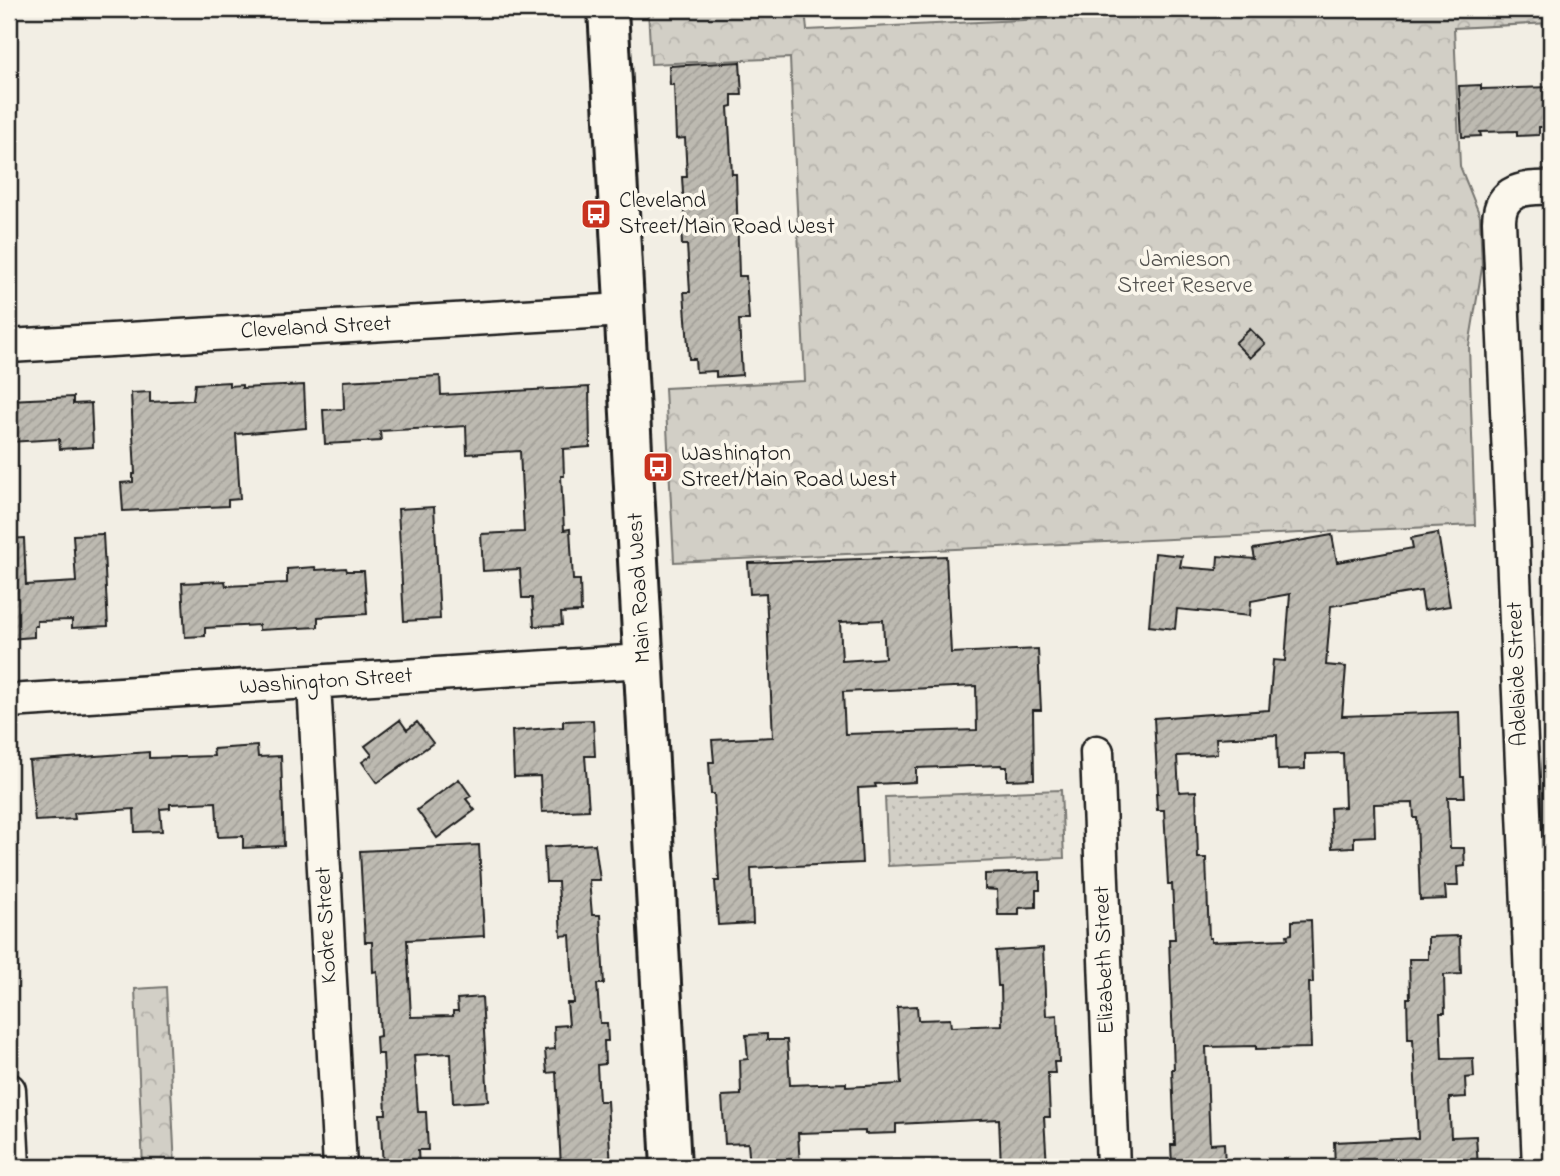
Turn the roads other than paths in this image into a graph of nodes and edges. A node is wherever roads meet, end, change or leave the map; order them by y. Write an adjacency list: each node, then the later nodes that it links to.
1 (608, 9): 3 (main road, Main Road West)
2 (1551, 188): 14 (street, Adelaide Street)
3 (624, 310): 4 (street, Cleveland Street); 5 (main road, Main Road West)
4 (9, 346)
5 (643, 661): 6 (street, Washington Street); 12 (main road, Main Road West)
6 (314, 683): 7 (street, Washington Street); 11 (street, Kodre Street)
7 (9, 701)
8 (1097, 752): 13 (street, Elizabeth Street)
9 (9, 1090): 10 (street)
10 (13, 1167)
11 (340, 1167)
12 (671, 1167)
13 (1113, 1167)
14 (1539, 1167)

